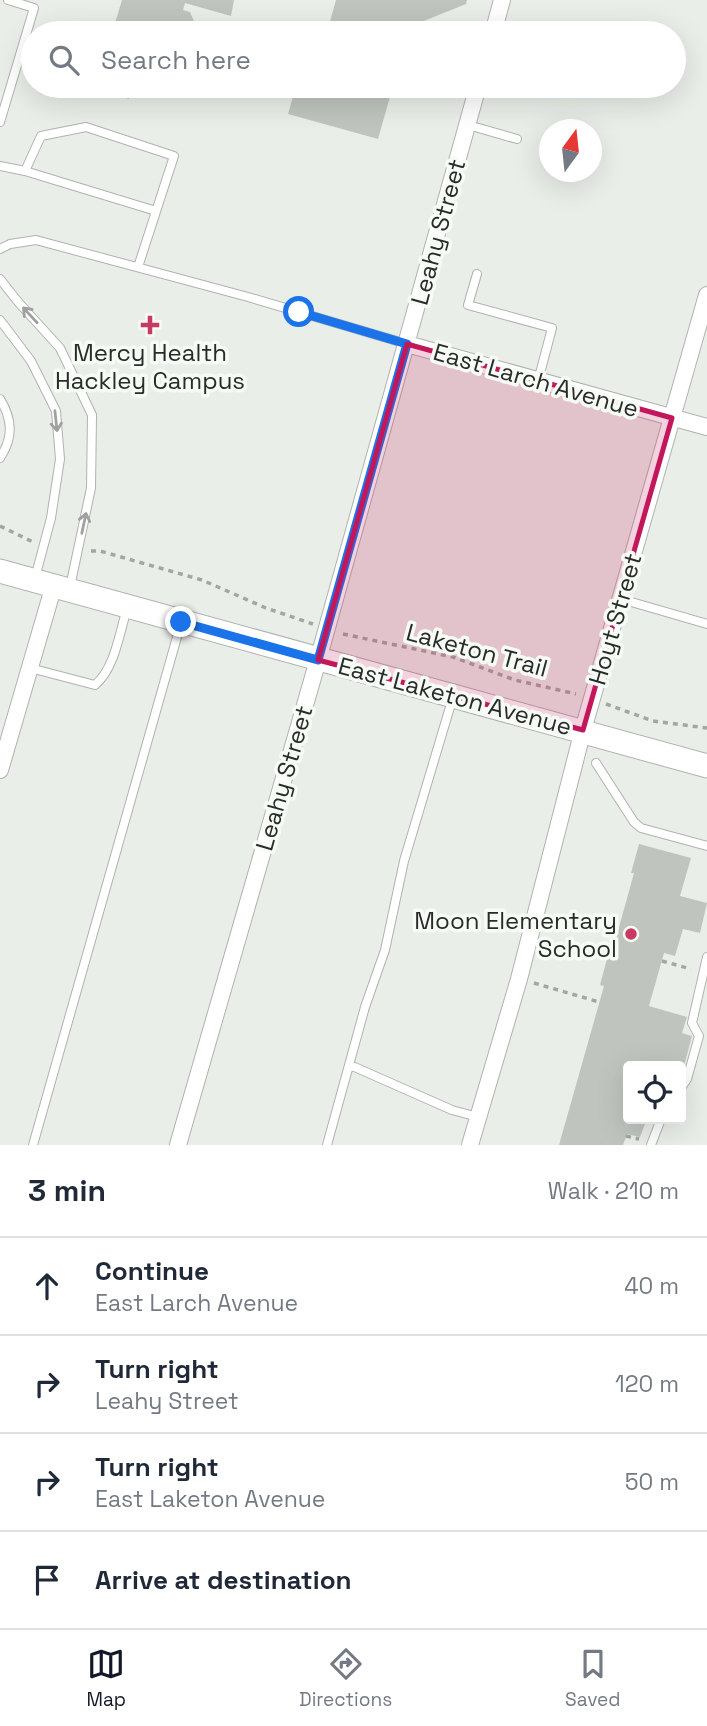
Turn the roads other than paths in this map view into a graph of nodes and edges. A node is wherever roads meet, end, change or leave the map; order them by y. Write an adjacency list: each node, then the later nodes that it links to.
1 (8, 0): 3 (lane)
2 (502, 0): 4 (street)
3 (30, 21)
4 (496, 21)
5 (21, 52): 7 (lane)
6 (475, 98): 8 (street, Leahy Street)
7 (0, 122)
8 (468, 125): 9 (lane); 19 (street, Leahy Street)
9 (517, 139)
10 (0, 166): 11 (lane)
11 (25, 171): 12 (lane); 12 (lane)
12 (156, 211): 14 (lane)
13 (0, 249): 14 (lane, East Larch Avenue)
14 (138, 267): 19 (lane, East Larch Avenue)
15 (477, 274): 20 (lane)
16 (0, 279): 26 (lane, one-way to 16)
17 (707, 295): 22 (street, Hoyt Street)
18 (0, 320): 26 (lane, one-way to 26)
19 (407, 344): 20 (street, East Larch Avenue); 31 (street, Leahy Street)
20 (538, 381): 22 (street, East Larch Avenue)
21 (0, 399): 24 (lane)
22 (672, 418): 23 (street, East Larch Avenue); 27 (street, Hoyt Street)
23 (707, 428)
24 (0, 458)
25 (0, 571): 26 (main road, East Laketon Avenue)
26 (53, 585): 28 (main road, East Laketon Avenue); 32 (street)
27 (621, 599): 30 (lane); 34 (street, Hoyt Street)
28 (127, 606): 29 (main road, East Laketon Avenue); 32 (lane)
29 (181, 622): 31 (main road, East Laketon Avenue); 44 (lane)
30 (707, 624)
31 (318, 660): 33 (main road, East Laketon Avenue); 45 (street, Leahy Street)
32 (30, 668): 37 (street)
33 (453, 696): 34 (main road, East Laketon Avenue); 40 (lane)
34 (583, 730): 36 (main road, East Laketon Avenue); 42 (street, Hoyt Street)
35 (596, 763): 38 (lane)
36 (707, 765)
37 (0, 770)
38 (707, 846)
39 (707, 957): 41 (lane)
40 (350, 1065): 42 (lane); 46 (lane)
41 (686, 1080)
42 (478, 1117): 47 (street, Hoyt Street)
43 (659, 1124): 48 (lane)
44 (33, 1145)
45 (178, 1145)
46 (327, 1145)
47 (470, 1145)
48 (651, 1145)

